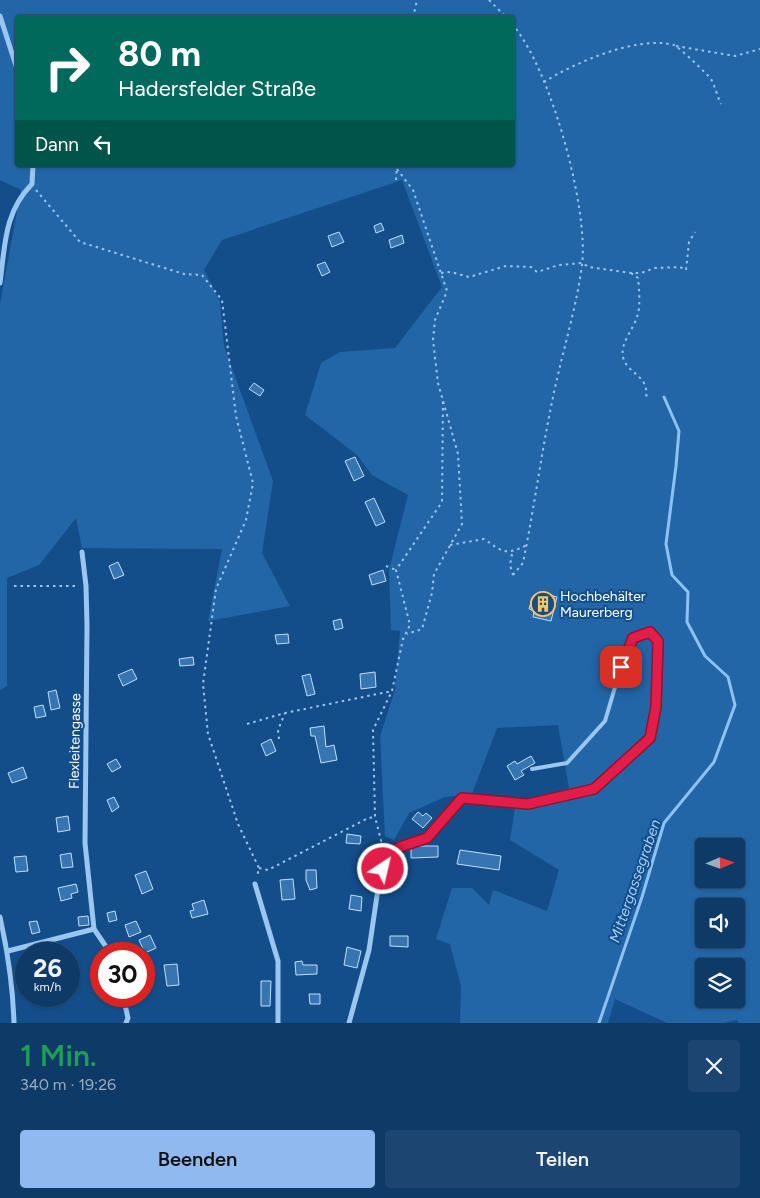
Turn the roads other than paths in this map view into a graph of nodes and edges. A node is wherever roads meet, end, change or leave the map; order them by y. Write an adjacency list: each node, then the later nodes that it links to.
1 (0, 16): 2 (street)
2 (15, 63)
3 (33, 167): 4 (street)
4 (0, 284)
5 (82, 552): 10 (street, Flexleitengasse)
6 (532, 769): 7 (lane)
7 (528, 804): 17 (street)
8 (254, 884): 16 (street)
9 (0, 917): 12 (street)
10 (94, 929): 11 (street, Flexleitengasse); 12 (street)
11 (103, 942)
12 (8, 951): 14 (street)
13 (126, 1007): 15 (street)
14 (14, 1023)
15 (126, 1023)
16 (278, 1023)
17 (349, 1023)

